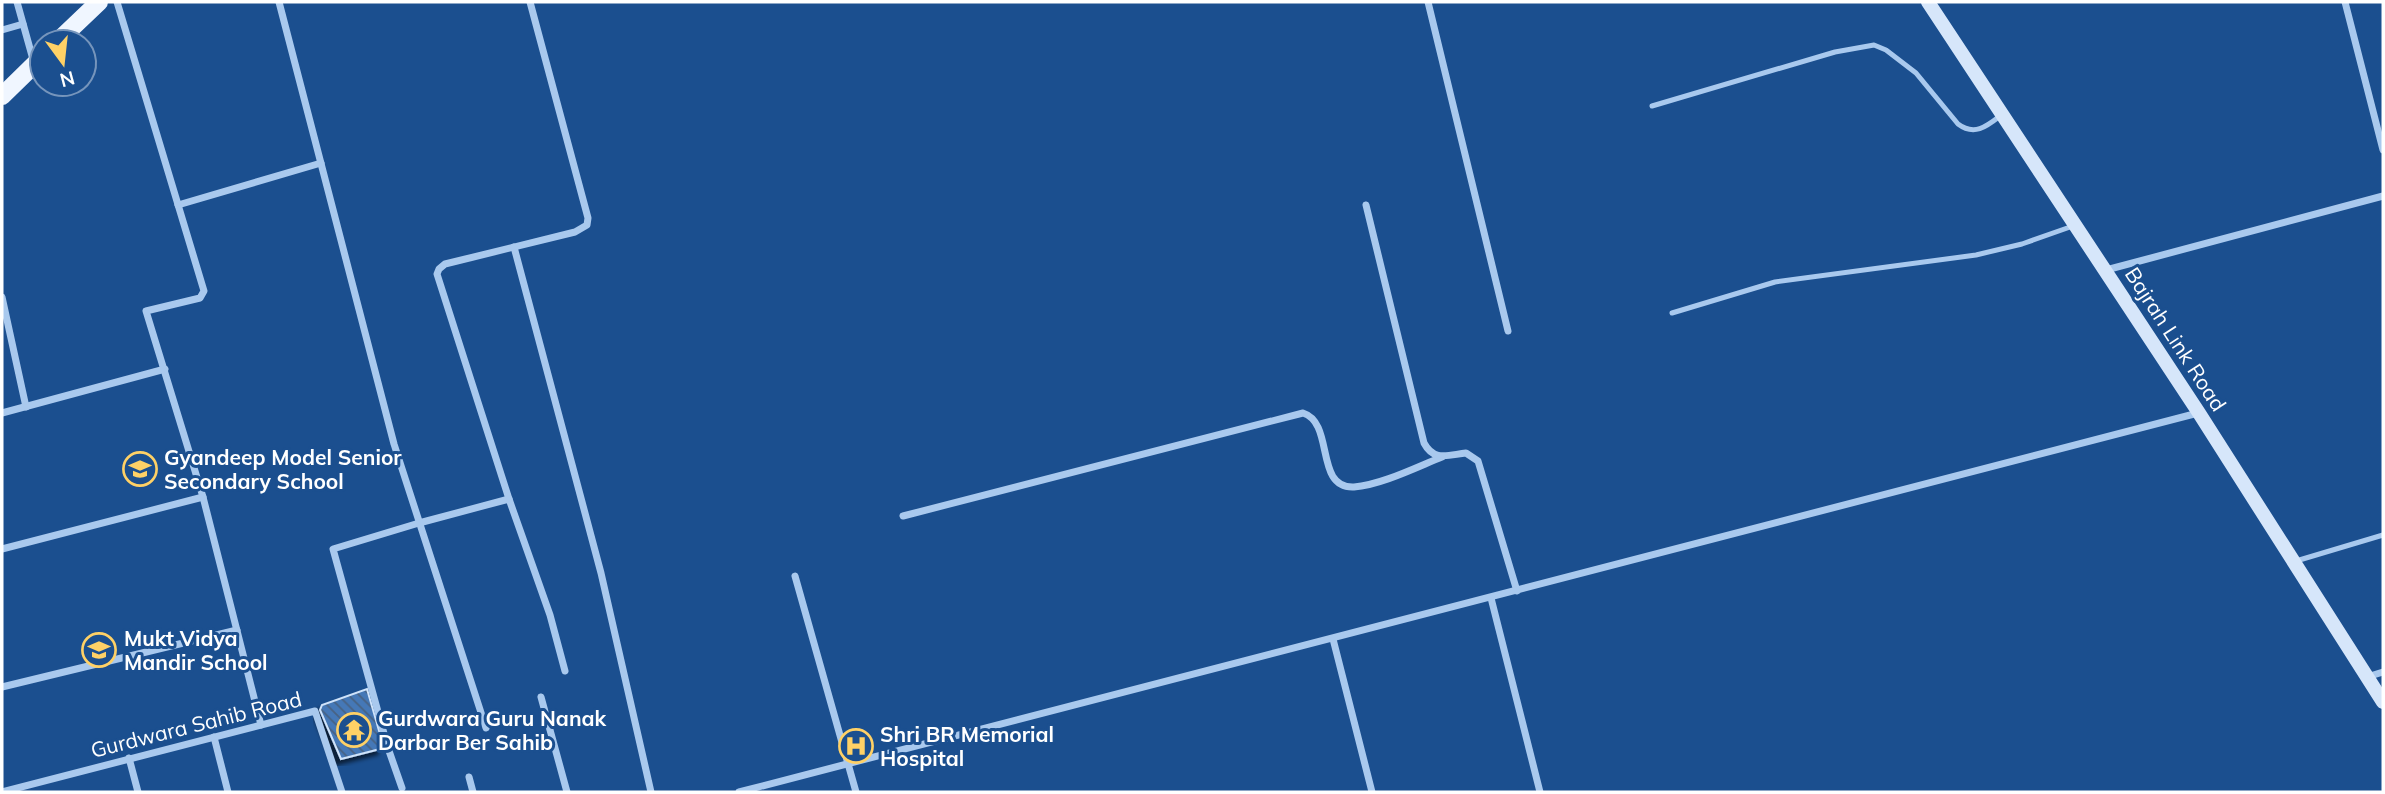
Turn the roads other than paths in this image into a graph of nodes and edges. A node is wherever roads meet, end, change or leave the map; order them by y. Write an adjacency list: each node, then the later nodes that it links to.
1 (16, 2): 9 (street)
2 (99, 2): 10 (main road)
3 (117, 2): 20 (street)
4 (279, 2): 18 (street)
5 (530, 2): 23 (street)
6 (1428, 2): 27 (street)
7 (1928, 2): 16 (street, Bajrah Link Road)
8 (2345, 2): 17 (street)
9 (23, 24): 11 (street); 12 (street)
10 (72, 28)
11 (2, 30)
12 (28, 36)
13 (28, 70): 14 (main road)
14 (2, 96)
15 (1652, 106): 16 (lane)
16 (2003, 114): 22 (street, Bajrah Link Road)
17 (2383, 150)
18 (321, 163): 20 (street); 36 (street)
19 (2383, 196): 24 (street)
20 (178, 205): 28 (street)
21 (1366, 205): 32 (street)
22 (2076, 225): 24 (street, Bajrah Link Road); 26 (lane)
23 (514, 247): 34 (street); 64 (street)
24 (2106, 270): 31 (street, Bajrah Link Road)
25 (2, 297): 29 (street)
26 (1672, 313)
27 (1508, 331)
28 (165, 369): 29 (street); 33 (street)
29 (26, 407): 30 (street)
30 (2, 413)
31 (2199, 413): 39 (street, Bajrah Link Road); 41 (street)
32 (1442, 457): 35 (street); 41 (street)
33 (203, 497): 38 (street); 43 (street)
34 (509, 499): 36 (street); 45 (street)
35 (903, 516)
36 (419, 523): 52 (street); 57 (street)
37 (2383, 535): 39 (lane)
38 (2, 549)
39 (2293, 561): 47 (street, Bajrah Link Road)
40 (795, 576): 55 (street)
41 (1517, 591): 42 (street)
42 (1491, 598): 44 (street); 68 (street)
43 (237, 630): 48 (street); 51 (street)
44 (1333, 639): 55 (street); 67 (street)
45 (565, 671)
46 (2383, 672): 47 (street)
47 (2367, 677): 50 (street, Bajrah Link Road)
48 (2, 687)
49 (541, 697): 63 (street)
50 (2383, 702)
51 (261, 725): 53 (street, Gurdwara Sahib Road); 61 (street, Gurdwara Sahib Road)
52 (485, 727)
53 (214, 737): 54 (street, Gurdwara Sahib Road); 60 (street)
54 (129, 758): 58 (street, Gurdwara Sahib Road); 59 (street)
55 (848, 765): 65 (street); 66 (street)
56 (469, 777): 62 (street)
57 (402, 788)
58 (2, 792)
59 (138, 792)
60 (228, 792)
61 (342, 792)
62 (473, 792)
63 (567, 792)
64 (651, 792)
65 (739, 792)
66 (856, 792)
67 (1372, 792)
68 (1540, 792)

